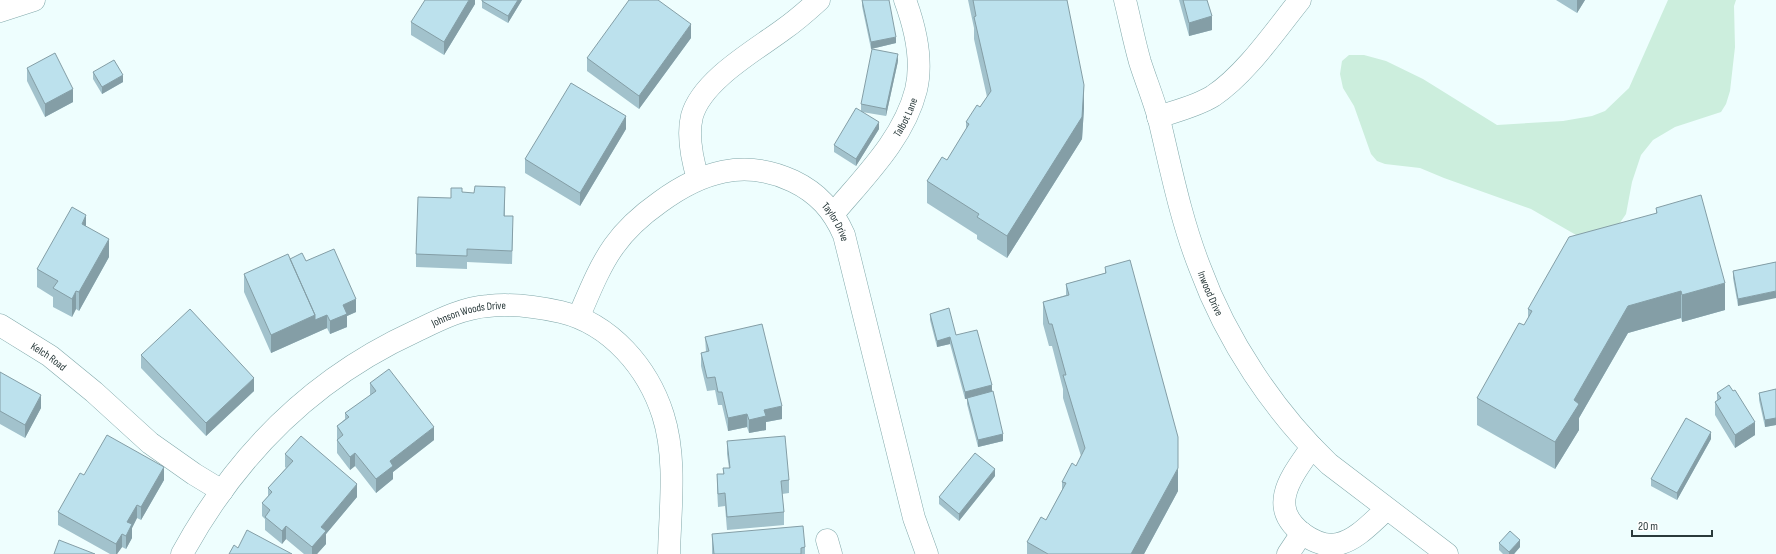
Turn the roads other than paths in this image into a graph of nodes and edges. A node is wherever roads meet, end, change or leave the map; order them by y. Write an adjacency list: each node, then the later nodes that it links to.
1 (34, 0): 6 (street)
2 (819, 0): 8 (street)
3 (905, 0): 9 (street, Talbot Lane)
4 (1125, 0): 7 (street, Inwood Drive)
5 (1300, 0): 7 (street)
6 (0, 11)
7 (1158, 117): 12 (street, Inwood Drive)
8 (698, 179): 9 (street, Taylor Drive); 10 (street, Taylor Drive)
9 (834, 214): 18 (street, Taylor Drive)
10 (579, 316): 13 (street, Johnson Woods Drive); 17 (street, Johnson Woods Drive)
11 (0, 325): 13 (street, Kelch Road)
12 (1312, 447): 14 (street, Inwood Drive); 15 (street)
13 (222, 491): 16 (street, Johnson Woods Drive)
14 (1387, 509): 15 (street); 20 (street, Inwood Drive)
15 (1302, 533): 19 (street)
16 (182, 554)
17 (669, 554)
18 (927, 554)
19 (1288, 554)
20 (1447, 554)

